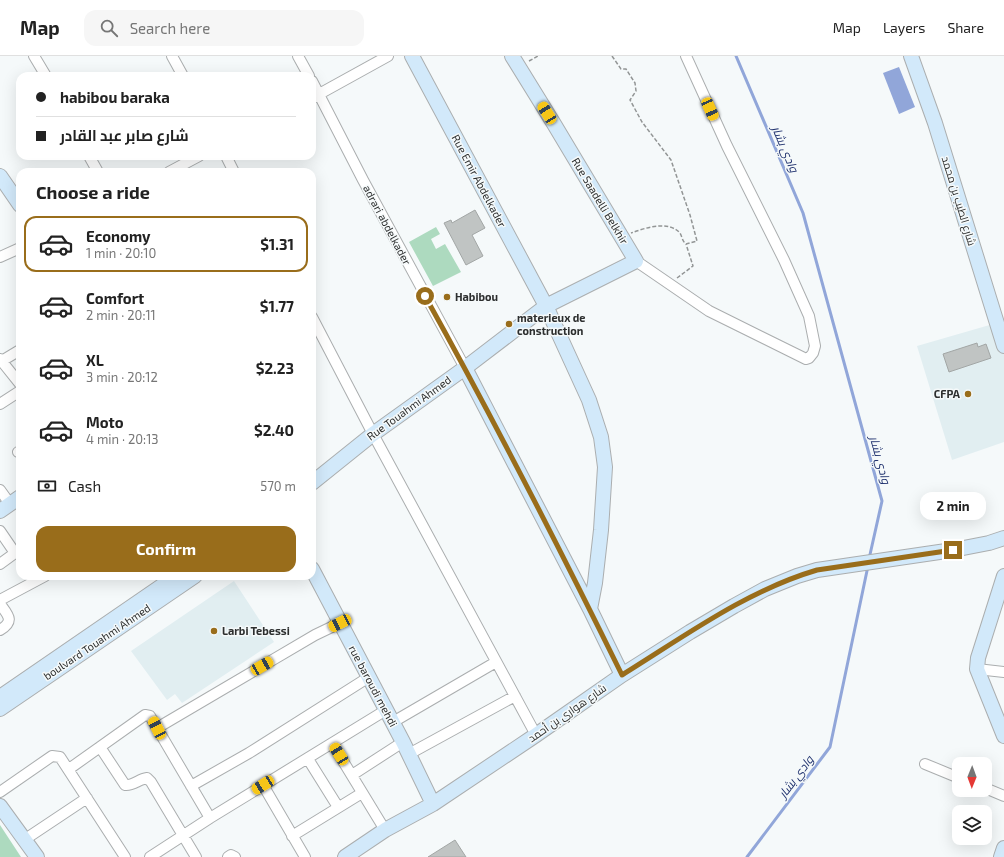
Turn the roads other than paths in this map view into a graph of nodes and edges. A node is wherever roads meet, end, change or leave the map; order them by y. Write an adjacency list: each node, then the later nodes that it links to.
1 (34, 56): 9 (street)
2 (172, 56): 10 (street)
3 (298, 56): 11 (street)
4 (388, 56): 12 (street)
5 (412, 56): 20 (street, Rue Emir Abdelkader)
6 (512, 56): 19 (street, Rue Saadelli Belkhir)
7 (686, 56): 19 (street)
8 (911, 56): 22 (street, شارع الطيب بن محمد)
9 (44, 72)
10 (181, 72)
11 (307, 72)
12 (316, 96): 25 (street, adrari abdelkader)
13 (192, 160): 14 (street)
14 (177, 168)
15 (0, 176): 16 (street)
16 (16, 199)
17 (16, 250): 18 (street)
18 (0, 257)
19 (636, 261): 20 (street)
20 (546, 306): 25 (street, Rue Touahmi Ahmed); 45 (street, Rue Emir Abdelkader)
21 (316, 325): 29 (street)
22 (1004, 346)
23 (16, 352): 24 (street)
24 (0, 361): 26 (street)
25 (465, 368): 29 (street, Rue Touahmi Ahmed); 45 (street)
26 (16, 379)
27 (16, 394): 28 (street)
28 (0, 404)
29 (372, 434): 30 (street, Rue Touahmi Ahmed); 48 (street)
30 (316, 480)
31 (0, 490): 32 (street)
32 (10, 504)
33 (0, 531): 35 (street)
34 (1004, 538): 51 (street, شارع هواري بن أحمد)
35 (16, 552)
36 (16, 556): 37 (street)
37 (0, 564)
38 (1004, 576): 49 (street)
39 (316, 577): 46 (street, rue baroudi mehdi)
40 (30, 580): 43 (street)
41 (170, 580): 54 (street, boulvard Touahmi Ahmed)
42 (189, 580): 55 (street, boulvard Touahmi Ahmed)
43 (0, 600)
44 (0, 604): 47 (street)
45 (590, 609): 51 (street)
46 (340, 623): 52 (street, rue baroudi mehdi); 57 (street)
47 (0, 630)
48 (496, 662): 53 (street); 56 (street)
49 (976, 669): 50 (street); 59 (street)
50 (1004, 672)
51 (622, 675): 58 (street, شارع هواري بن أحمد)
52 (369, 677): 56 (street, rue baroudi mehdi); 69 (street)
53 (515, 696): 58 (street); 62 (street)
54 (0, 697)
55 (0, 709)
56 (389, 716): 60 (street); 62 (street, rue baroudi mehdi)
57 (157, 728): 61 (street); 69 (street)
58 (536, 735): 75 (street, شارع هواري بن أحمد)
59 (1004, 736)
60 (332, 743): 63 (street); 66 (street)
61 (100, 747): 65 (street); 80 (street)
62 (406, 748): 66 (street); 75 (street, rue baroudi mehdi)
63 (308, 759): 68 (street); 77 (street)
64 (925, 764): 67 (street)
65 (69, 769): 71 (street); 74 (street)
66 (352, 775): 72 (street)
67 (952, 775)
68 (263, 785): 78 (street); 81 (street)
69 (191, 786): 78 (street)
70 (992, 791): 73 (street)
71 (0, 792)
72 (362, 793): 77 (street); 79 (street)
73 (1004, 796)
74 (87, 798): 82 (street); 85 (street)
75 (433, 804): 79 (street, شارع هواري بن أحمد)
76 (0, 806): 82 (street)
77 (338, 807): 81 (street)
78 (210, 818): 80 (street)
79 (385, 830): 91 (street, شارع هواري بن أحمد)
80 (182, 836): 86 (street); 87 (street)
81 (292, 836): 90 (street)
82 (24, 840): 84 (street)
83 (1004, 848): 92 (street)
84 (37, 857)
85 (125, 857)
86 (150, 857)
87 (196, 857)
88 (228, 857): 89 (street)
89 (235, 857)
90 (304, 857)
91 (345, 857)
92 (1001, 857)

